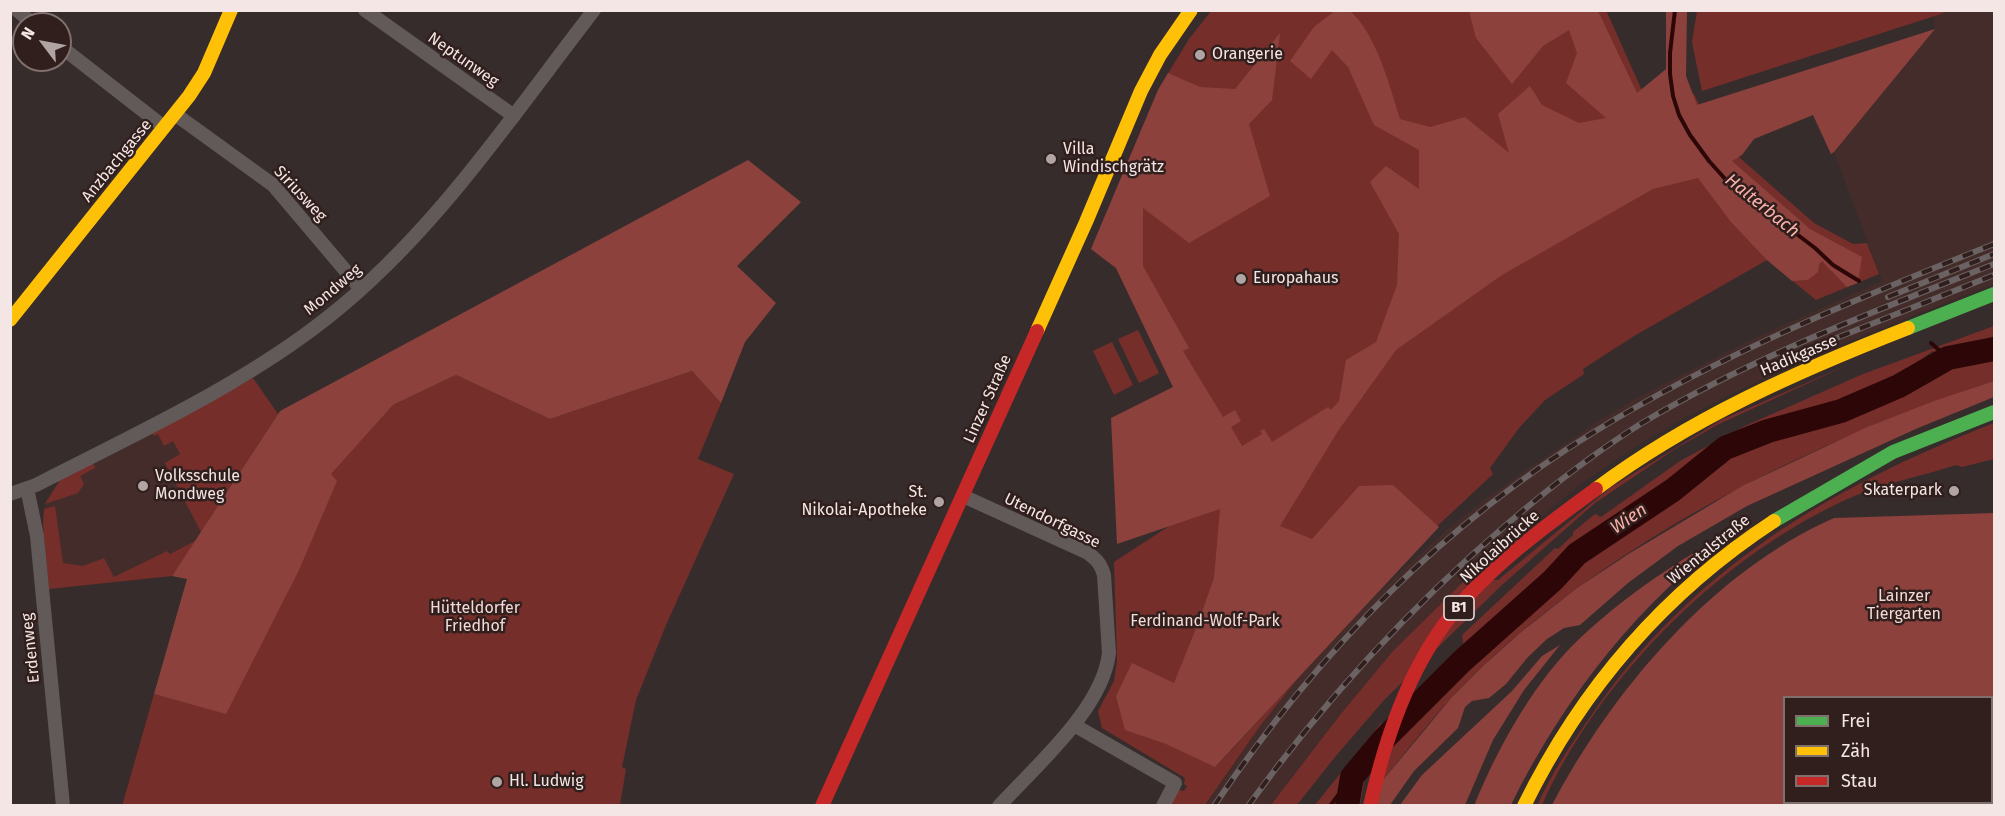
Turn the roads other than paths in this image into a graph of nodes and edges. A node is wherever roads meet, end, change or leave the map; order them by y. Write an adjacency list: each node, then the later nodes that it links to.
1 (231, 10): 6 (main road, Anzbachgasse)
2 (364, 10): 7 (street, Neptunweg)
3 (594, 10): 7 (street, Mondweg)
4 (1187, 12): 15 (main road, Linzer Straße)
5 (72, 54): 8 (street)
6 (175, 114): 8 (main road, Anzbachgasse); 9 (street, Siriusweg)
7 (514, 116): 9 (street, Mondweg)
8 (164, 127): 11 (main road, Anzbachgasse)
9 (362, 289): 14 (street, Mondweg)
10 (1995, 294): 13 (main road, Hadikgasse / B1)
11 (10, 320)
12 (1995, 412): 22 (main road, Wientalstraße)
13 (1625, 467): 21 (main road, Nikolaibrücke / B1)
14 (16, 490): 17 (street, Erdenweg)
15 (963, 496): 16 (street, Utendorfgasse); 18 (main road, Linzer Straße)
16 (1074, 725): 19 (street, Utendorfgasse); 20 (street)
17 (63, 806)
18 (822, 806)
19 (999, 806)
20 (1163, 806)
21 (1370, 806)
22 (1524, 806)

